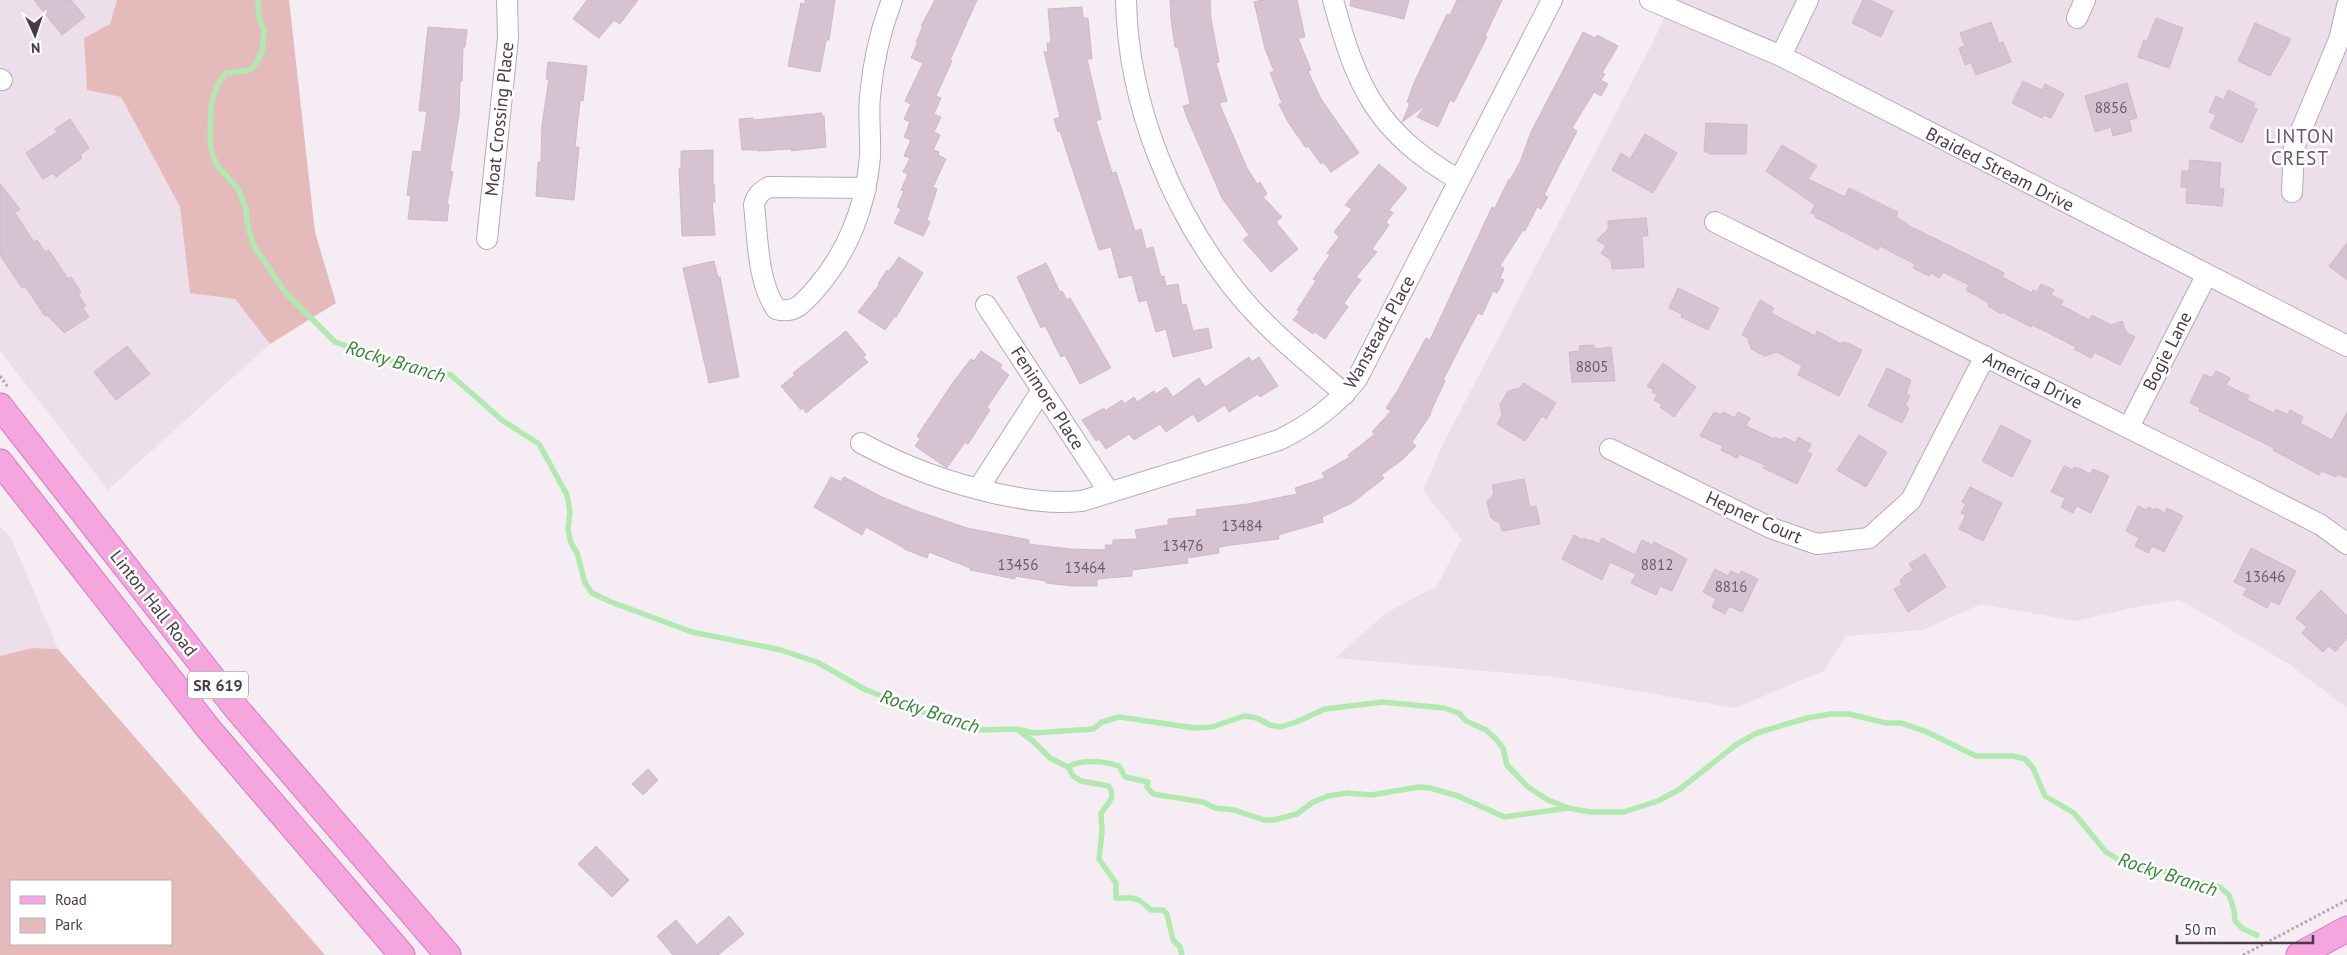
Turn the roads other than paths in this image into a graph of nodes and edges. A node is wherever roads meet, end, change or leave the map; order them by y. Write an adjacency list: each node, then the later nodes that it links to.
1 (507, 0): 16 (street, Moat Crossing Place)
2 (892, 0): 13 (street)
3 (1126, 0): 22 (street)
4 (1333, 0): 12 (street)
5 (1552, 0): 12 (street, Wansteadt Place)
6 (1650, 0): 11 (street, Braided Stream Drive)
7 (1808, 0): 11 (street)
8 (2085, 0): 10 (street)
9 (2347, 6): 14 (street)
10 (2077, 18)
11 (1780, 56): 17 (street, Braided Stream Drive)
12 (1459, 180): 22 (street, Wansteadt Place)
13 (866, 188): 13 (street)
14 (2292, 192)
15 (1715, 222): 20 (street, America Drive)
16 (488, 239)
17 (2206, 276): 19 (street, Braided Stream Drive); 24 (street, Bogie Lane)
18 (986, 305): 21 (street, Fenimore Place)
19 (2347, 346)
20 (1985, 356): 24 (street, America Drive); 26 (street, Hepner Court)
21 (1042, 390): 28 (street); 29 (street, Fenimore Place)
22 (1345, 394): 29 (street, Wansteadt Place)
23 (0, 406): 33 (main road, Linton Hall Road / SR 619)
24 (2129, 427): 30 (street, America Drive)
25 (861, 443): 28 (street, Wansteadt Place)
26 (1610, 449)
27 (0, 462): 32 (main road, Linton Hall Road / SR 619)
28 (978, 489): 29 (street, Wansteadt Place)
29 (1109, 492)
30 (2347, 544)
31 (2347, 929): 34 (main road)
32 (402, 955)
33 (448, 955)
34 (2299, 955)

